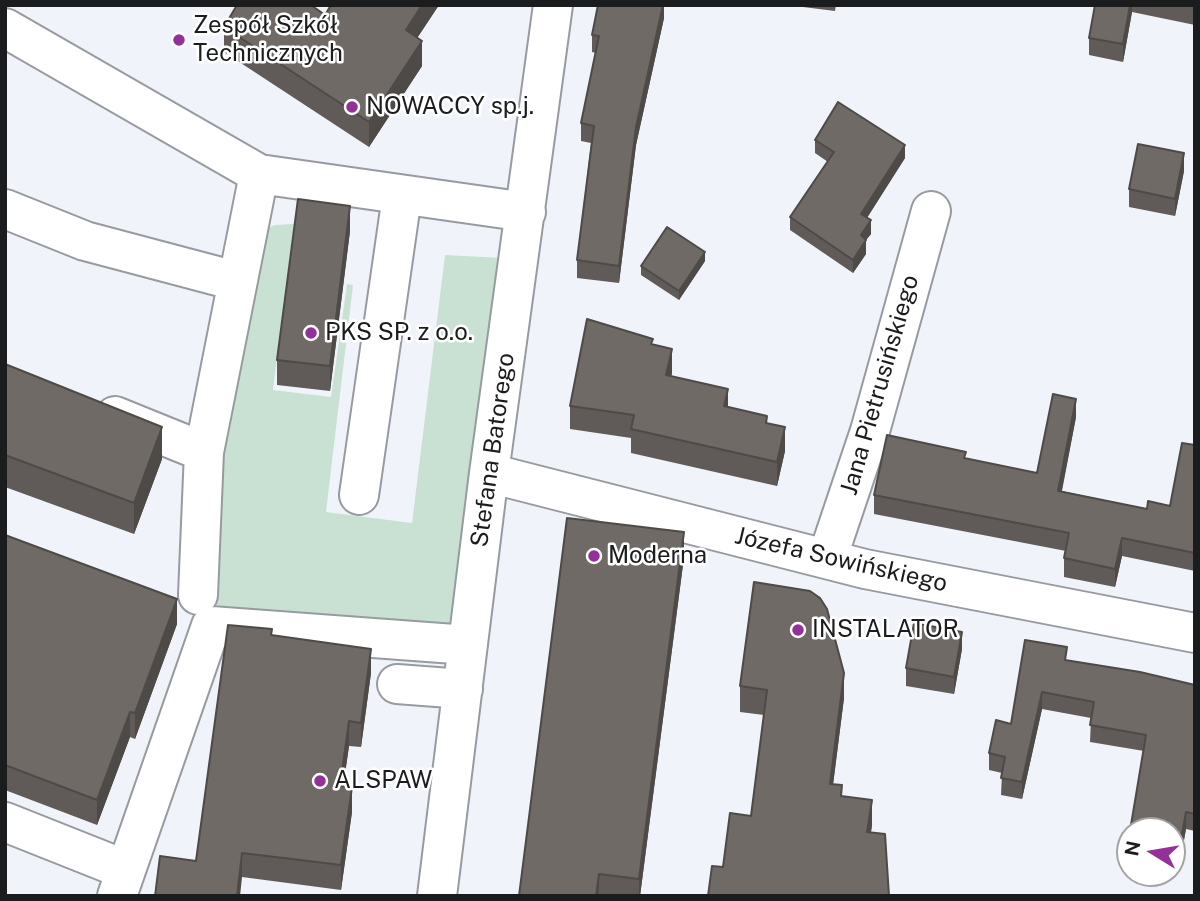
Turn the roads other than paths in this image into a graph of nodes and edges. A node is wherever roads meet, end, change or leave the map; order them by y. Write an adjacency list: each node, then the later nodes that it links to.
1 (553, 5): 7 (street, Stefana Batorego)
2 (5, 28): 3 (street)
3 (259, 174): 4 (street); 8 (street)
4 (402, 196): 7 (street); 12 (street)
5 (5, 209): 8 (street)
6 (931, 211): 13 (street, Jana Pietrusińskiego)
7 (526, 212): 11 (street, Stefana Batorego)
8 (236, 281): 10 (street)
9 (80, 402): 10 (street)
10 (204, 452): 14 (street)
11 (489, 473): 13 (street, Józefa Sowińskiego); 16 (street, Stefana Batorego)
12 (359, 495)
13 (827, 559): 15 (street, Józefa Sowińskiego)
14 (198, 595)
15 (1195, 633)
16 (468, 645): 18 (street, Stefana Batorego); 20 (street)
17 (397, 684): 18 (street)
18 (463, 689): 21 (street, Stefana Batorego)
19 (5, 822): 20 (street)
20 (122, 883)
21 (437, 896)

